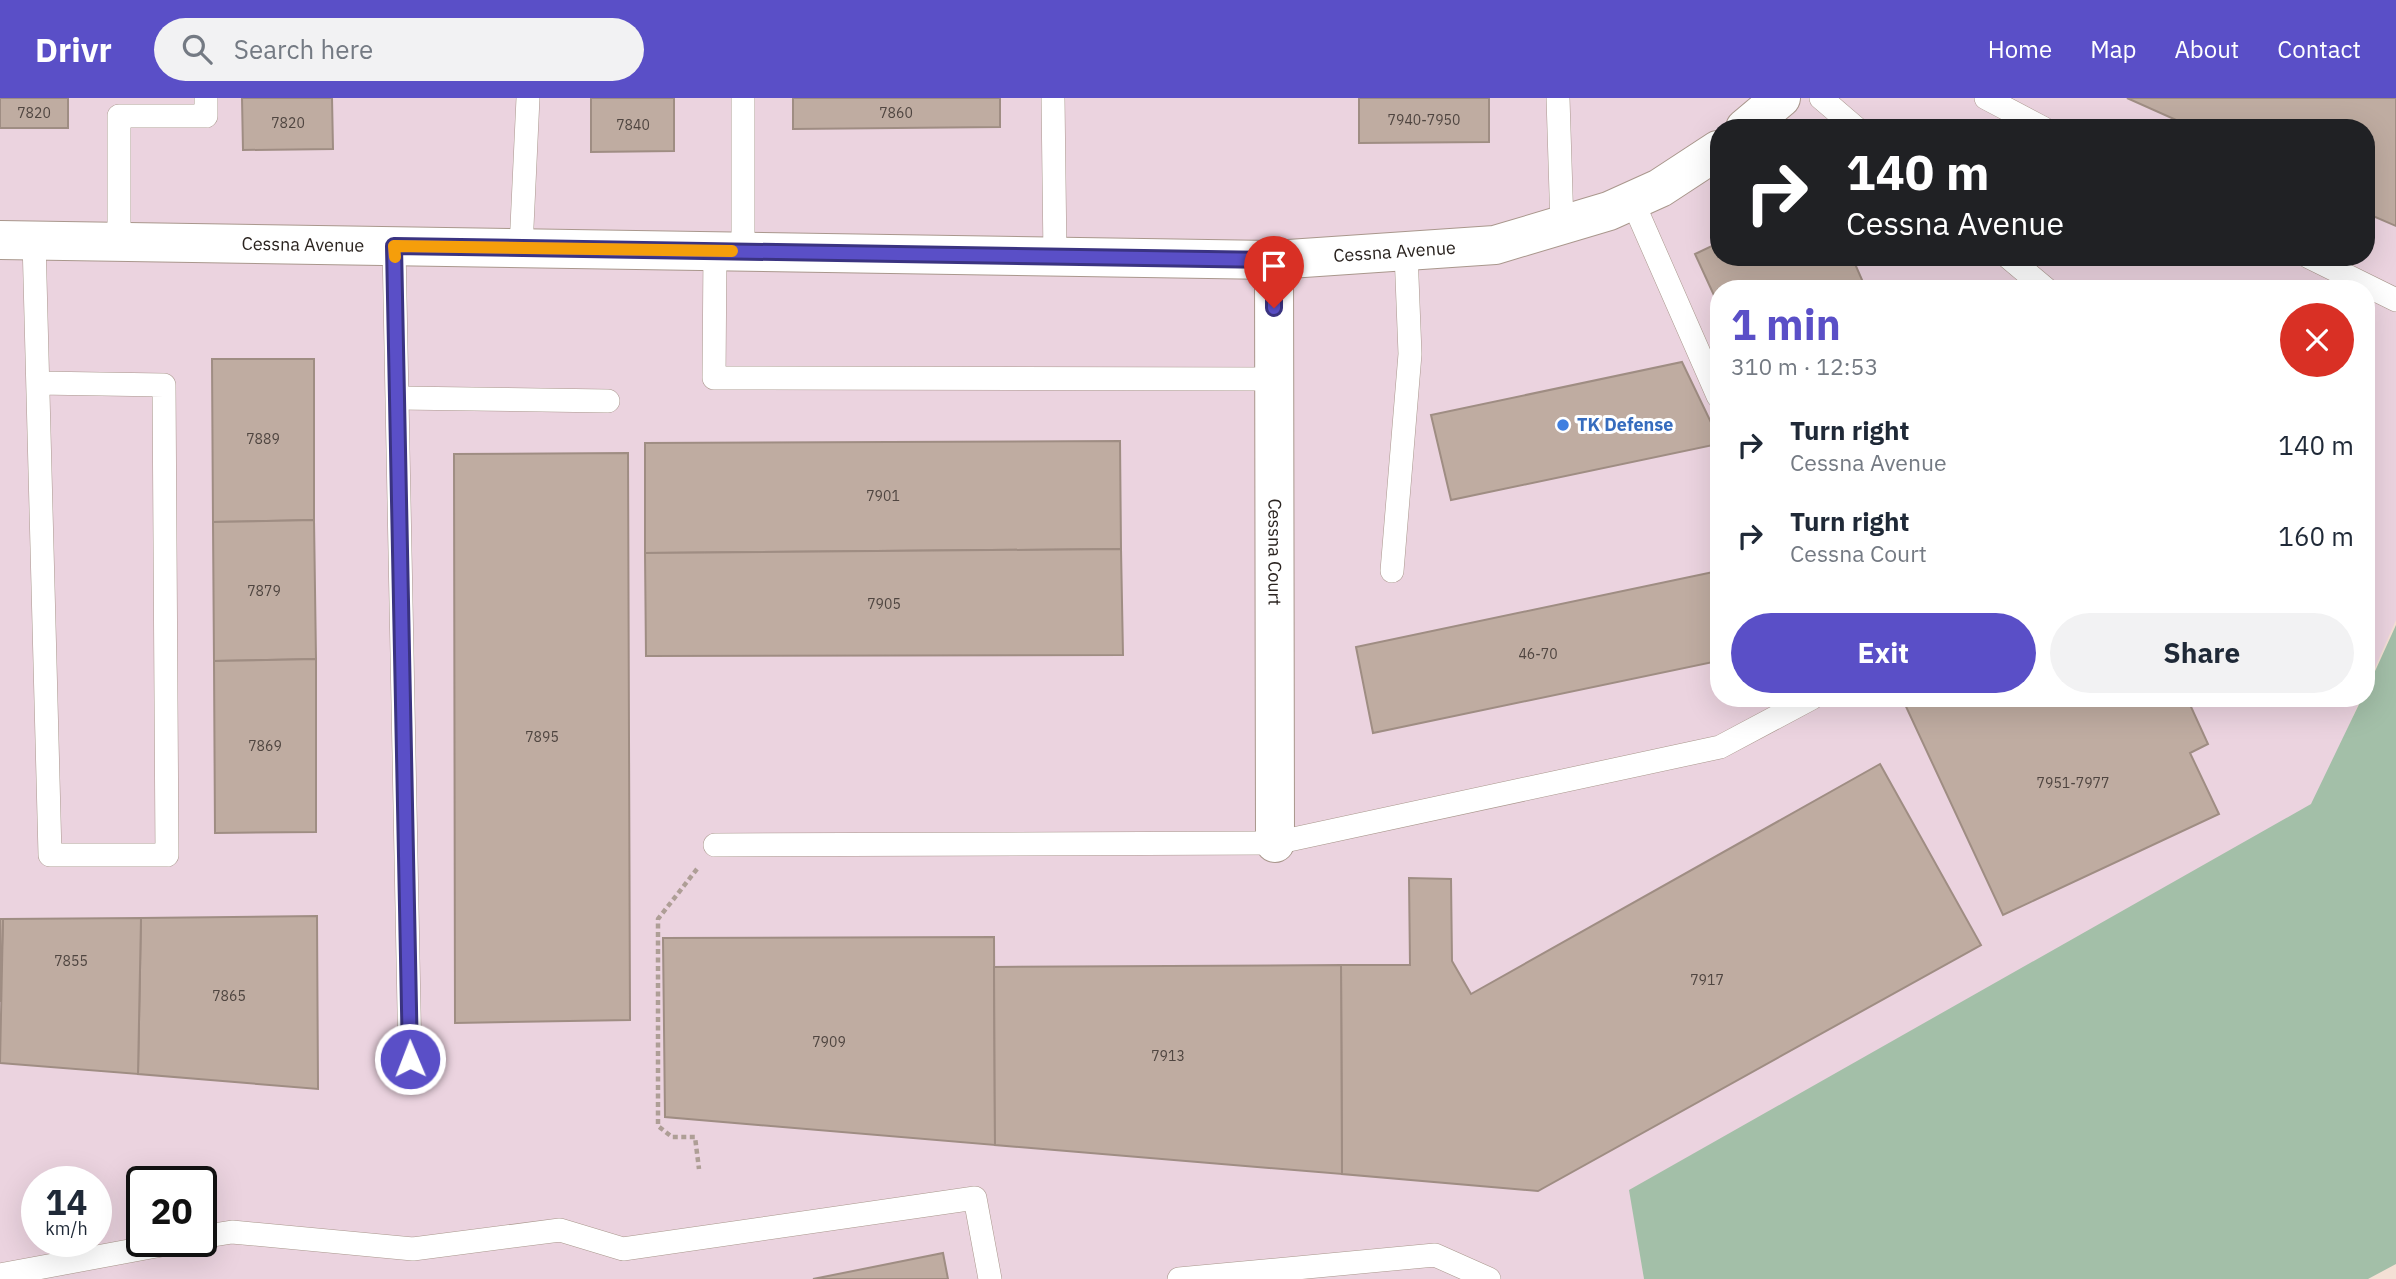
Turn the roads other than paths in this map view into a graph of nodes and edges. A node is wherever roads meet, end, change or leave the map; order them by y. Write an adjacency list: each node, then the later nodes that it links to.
1 (206, 98): 16 (lane)
2 (528, 98): 18 (lane)
3 (743, 98): 19 (lane)
4 (1053, 98): 21 (lane)
5 (1558, 98): 14 (lane)
6 (1781, 98): 9 (street)
7 (1821, 98): 10 (lane)
8 (1986, 98): 11 (lane)
9 (1756, 119)
10 (1846, 119)
11 (2026, 119)
12 (1710, 155): 13 (street, Cessna Avenue)
13 (1632, 200): 14 (street, Cessna Avenue); 29 (lane)
14 (1562, 226): 20 (street, Cessna Avenue)
15 (17, 240): 16 (street, Cessna Avenue); 31 (lane)
16 (118, 242): 17 (street, Cessna Avenue)
17 (394, 246): 18 (street, Cessna Avenue); 32 (lane)
18 (521, 248): 19 (street, Cessna Avenue)
19 (729, 251): 21 (street, Cessna Avenue); 30 (lane)
20 (1406, 252): 22 (street, Cessna Avenue); 34 (lane)
21 (1055, 257): 22 (street, Cessna Avenue)
22 (1274, 260): 30 (street, Cessna Court)
23 (2019, 266): 25 (lane)
24 (2327, 266): 26 (lane)
25 (2035, 280)
26 (2356, 280)
27 (2375, 290): 28 (lane)
28 (2396, 300)
29 (1710, 378)
30 (1275, 379): 36 (street, Cessna Court)
31 (38, 383): 31 (lane)
32 (399, 398): 33 (lane); 38 (lane)
33 (608, 401)
34 (1392, 570)
35 (1795, 707): 36 (lane)
36 (1275, 843): 37 (lane)
37 (715, 845)
38 (410, 1059)
39 (217, 1234): 42 (lane)
40 (126, 1252): 41 (lane)
41 (0, 1275)
42 (990, 1279)
43 (1179, 1279): 44 (lane)
44 (1489, 1279)

